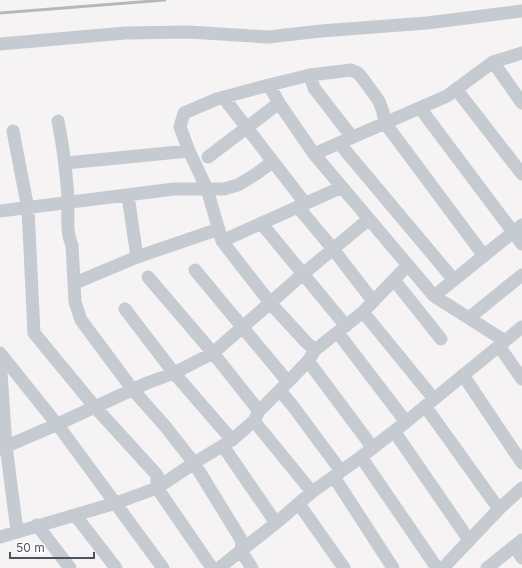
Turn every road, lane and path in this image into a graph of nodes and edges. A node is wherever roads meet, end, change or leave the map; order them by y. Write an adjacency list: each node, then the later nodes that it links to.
1 (522, 11): 2 (street)
2 (0, 44)
3 (522, 53): 4 (street)
4 (493, 62): 7 (street); 10 (street)
5 (310, 75): 6 (street); 13 (street); 16 (street)
6 (269, 85): 8 (street); 9 (street)
7 (456, 89): 11 (street); 23 (street)
8 (223, 98): 14 (street); 18 (street)
9 (279, 103): 14 (street); 19 (street)
10 (522, 103)
11 (420, 108): 13 (street); 33 (street)
12 (58, 121): 21 (street)
13 (385, 123): 16 (street); 37 (street)
14 (246, 128): 20 (street); 22 (street)
15 (13, 131): 29 (street)
16 (352, 137): 17 (street)
17 (339, 143): 19 (street); 45 (street)
18 (189, 151): 21 (street); 25 (street)
19 (314, 154): 24 (street)
20 (208, 157)
21 (66, 162): 27 (street)
22 (272, 162): 25 (street); 28 (street)
23 (522, 174)
24 (342, 187): 28 (street); 31 (street)
25 (207, 189): 26 (street); 34 (street)
26 (128, 196): 27 (street); 38 (street)
27 (68, 204): 29 (street); 46 (street)
28 (302, 205): 32 (street); 36 (street)
29 (28, 209): 30 (street); 68 (street)
30 (0, 211)
31 (369, 219): 36 (street); 39 (street)
32 (261, 223): 34 (street); 41 (street)
33 (517, 229): 35 (street); 37 (street)
34 (220, 235): 38 (street); 49 (street)
35 (522, 244)
36 (333, 249): 41 (street); 48 (street)
37 (484, 256): 45 (street)
38 (137, 257): 46 (street)
39 (408, 265): 44 (street); 47 (street)
40 (195, 270): 54 (street)
41 (303, 274): 49 (street); 55 (street)
42 (522, 275): 52 (street)
43 (148, 277): 58 (street)
44 (394, 280): 48 (street); 56 (street)
45 (454, 280): 47 (street)
46 (75, 283): 66 (street)
47 (434, 296): 52 (street)
48 (373, 301): 51 (street)
49 (270, 304): 54 (street); 60 (street)
50 (125, 309): 62 (street)
51 (363, 312): 55 (street); 67 (street)
52 (469, 318): 57 (street)
53 (522, 327): 57 (street)
54 (242, 328): 58 (street); 65 (street)
55 (342, 329): 60 (street); 70 (street)
56 (441, 339)
57 (502, 343): 63 (street); 64 (street)
58 (213, 352): 62 (street); 69 (street)
59 (0, 353): 71 (street)
60 (311, 356): 65 (street); 75 (street)
61 (0, 357): 74 (street)
62 (174, 373): 66 (street); 73 (street)
63 (463, 375): 67 (street); 78 (street)
64 (522, 379)
65 (284, 387): 69 (street); 79 (street)
66 (134, 390): 68 (street); 77 (street)
67 (429, 403): 70 (street); 85 (street)
68 (95, 407): 71 (street); 80 (street)
69 (256, 416): 73 (street); 82 (street)
70 (406, 422): 72 (street)
71 (58, 424): 74 (street); 83 (street)
72 (394, 431): 75 (street); 91 (street)
73 (227, 443): 77 (street); 87 (street)
74 (3, 448): 89 (street)
75 (373, 448): 76 (street)
76 (362, 457): 79 (street); 103 (street)
77 (194, 463): 80 (street); 93 (street)
78 (522, 463)
79 (337, 474): 82 (street); 102 (street)
80 (157, 488): 83 (street); 98 (street)
81 (522, 488): 85 (street)
82 (312, 492): 84 (street)
83 (116, 503): 86 (street); 97 (street)
84 (299, 504): 87 (street); 101 (street)
85 (499, 509): 91 (street)
86 (75, 515): 88 (street); 96 (street)
87 (276, 523): 93 (street)
88 (37, 525): 89 (street); 95 (street)
89 (17, 531): 90 (street)
90 (0, 536)
91 (469, 540): 104 (street)
92 (518, 544): 94 (street); 105 (street)
93 (241, 551): 99 (street); 100 (street)
94 (522, 558)
95 (70, 568)
96 (116, 568)
97 (162, 568)
98 (212, 568)
99 (219, 568)
100 (252, 568)
101 (344, 568)
102 (393, 568)
103 (437, 568)
104 (443, 568)
105 (487, 568)

